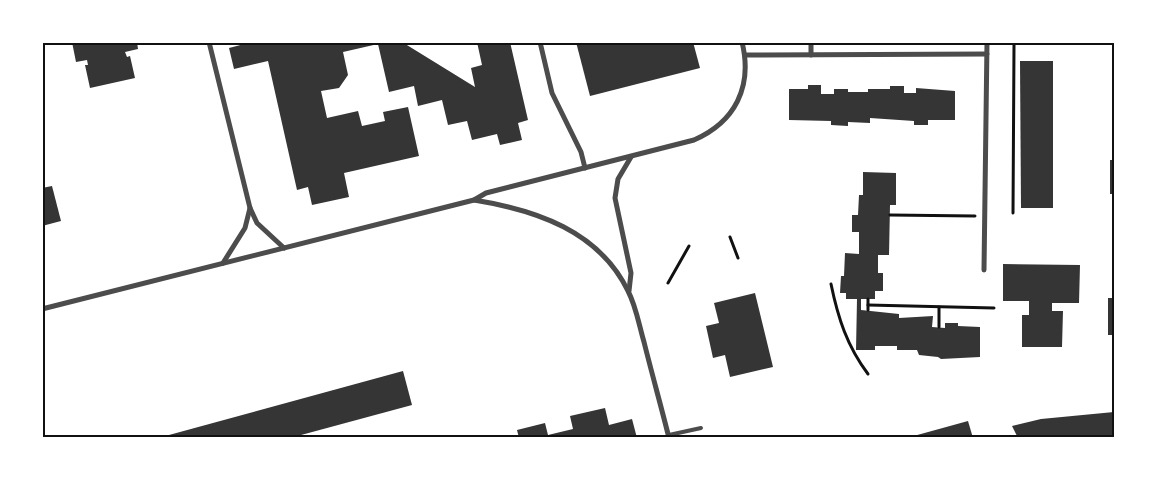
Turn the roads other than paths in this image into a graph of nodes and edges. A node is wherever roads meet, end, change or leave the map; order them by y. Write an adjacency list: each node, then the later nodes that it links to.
1 (209, 42): 12 (street)
2 (540, 42): 10 (street)
3 (742, 42): 7 (street)
4 (811, 42): 8 (street)
5 (988, 42): 6 (street)
6 (987, 54): 8 (street); 15 (street)
7 (745, 55): 8 (street); 9 (street)
8 (811, 55)
9 (631, 157): 10 (street); 16 (street)
10 (585, 168): 11 (street)
11 (474, 200): 13 (street); 16 (street)
12 (250, 208): 13 (street); 14 (street)
13 (284, 248): 14 (street)
14 (223, 264): 17 (street)
15 (984, 270)
16 (629, 292): 19 (street)
17 (42, 309)
18 (701, 428): 19 (lane)
19 (669, 436)

